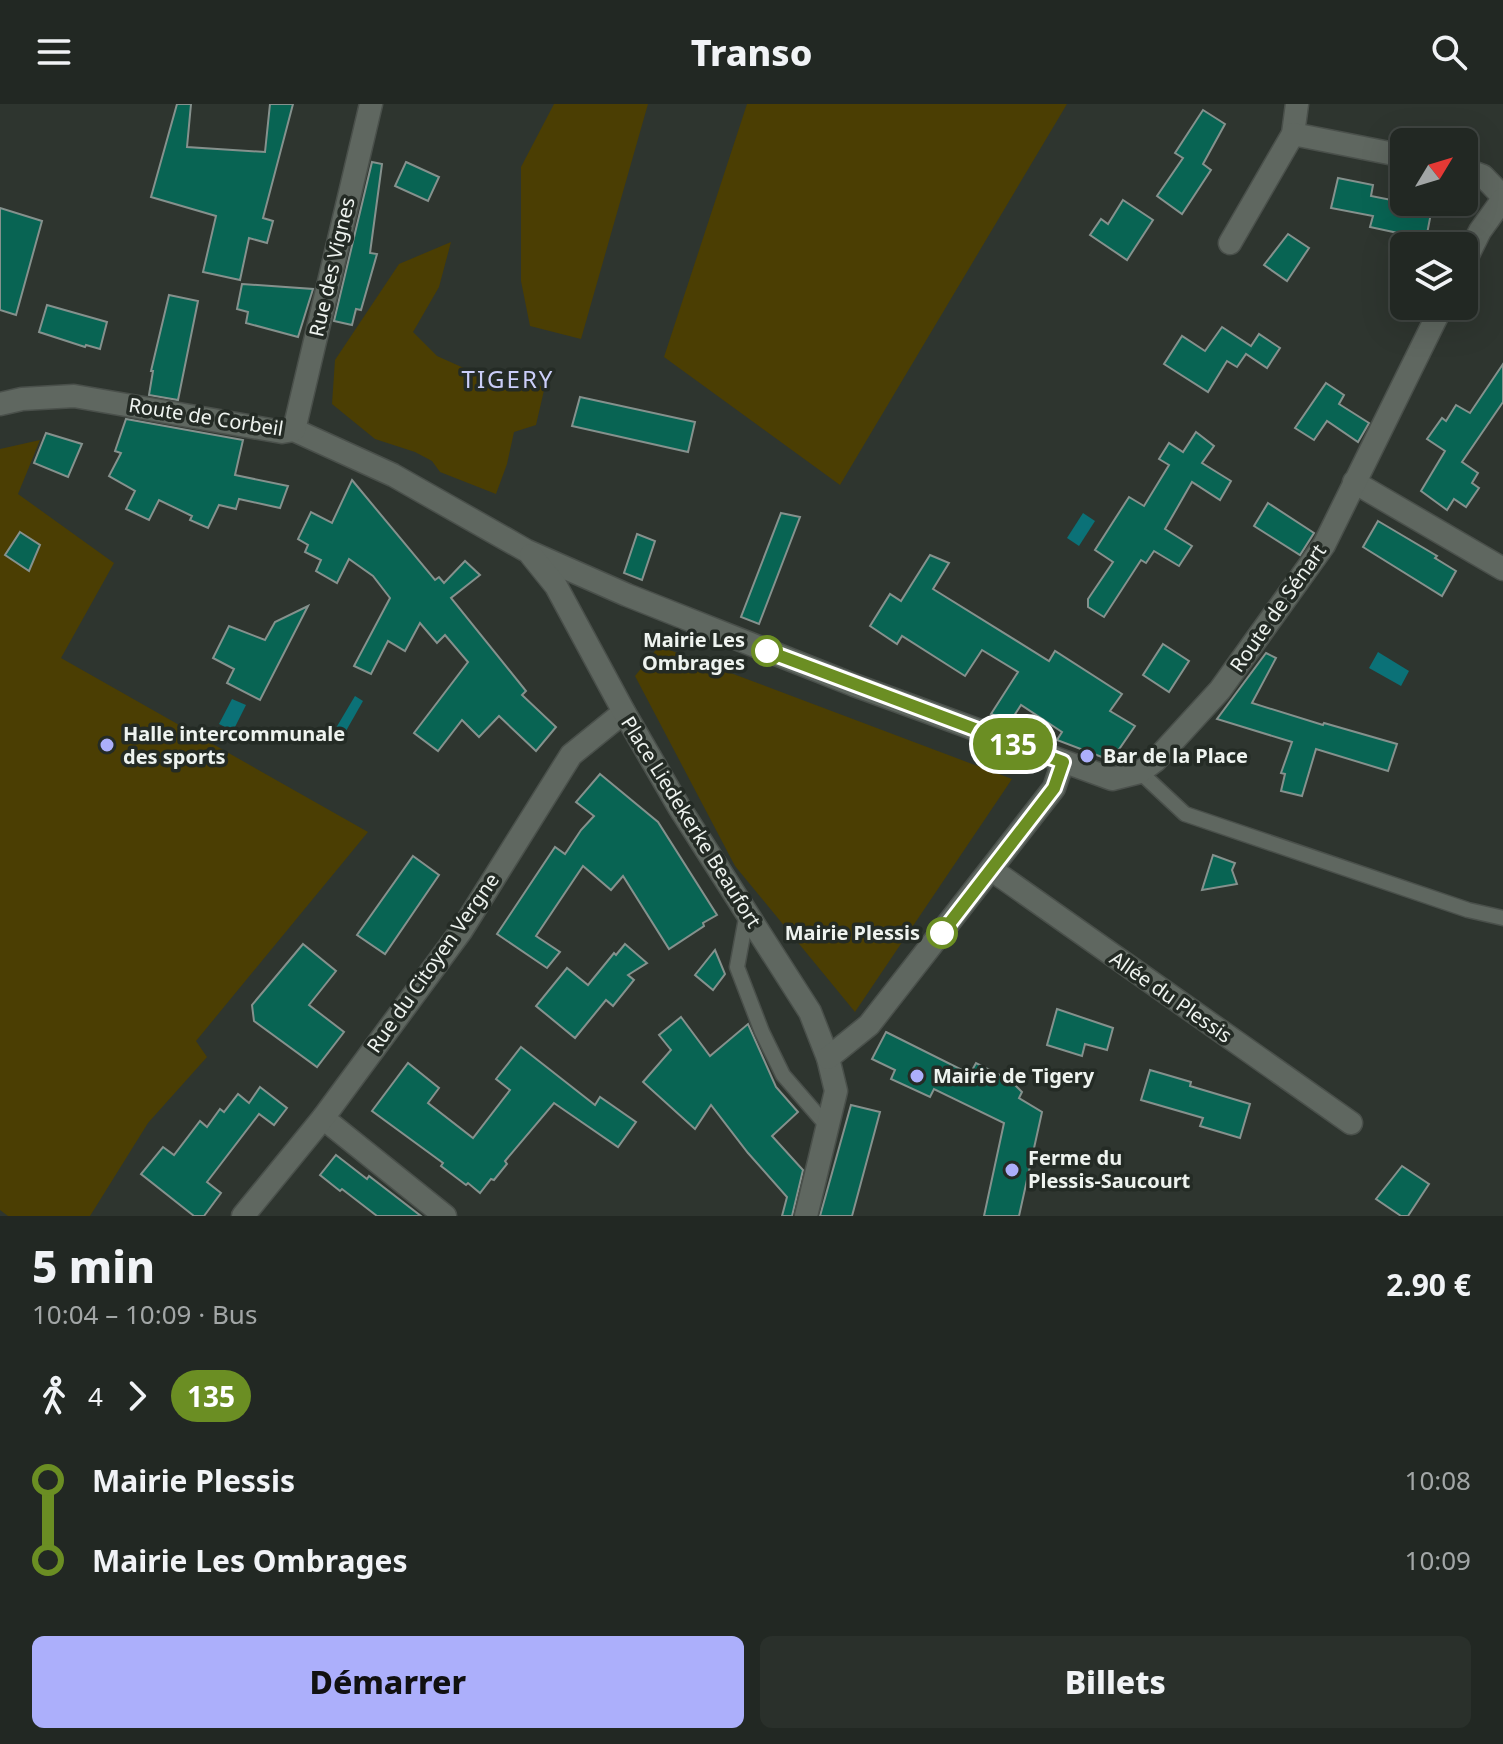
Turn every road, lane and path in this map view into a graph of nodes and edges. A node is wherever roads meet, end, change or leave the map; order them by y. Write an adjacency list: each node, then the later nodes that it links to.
1 (371, 104): 11 (street, Rue des Vignes)
2 (1297, 104): 3 (street)
3 (1293, 134): 4 (street); 8 (street)
4 (1390, 153)
5 (1478, 174): 6 (street)
6 (1503, 198): 7 (street)
7 (1478, 235)
8 (1230, 243)
9 (1435, 320): 12 (street, Route de Sénart)
10 (0, 404): 11 (street, Route de Corbeil)
11 (294, 430): 13 (street, Route de Corbeil)
12 (1354, 482): 14 (street); 17 (street, Route de Sénart)
13 (527, 551): 15 (street, Place Liedekerke Beaufort); 16 (street)
14 (1503, 569)
15 (624, 712): 19 (street, Place Liedekerke Beaufort); 22 (street, Rue du Citoyen Vergne)
16 (1063, 762): 17 (street); 18 (street)
17 (1140, 772): 20 (lane)
18 (992, 870): 21 (street); 23 (street, Allée du Plessis)
19 (747, 913): 21 (street, Place Liedekerke Beaufort); 24 (lane)
20 (1503, 918)
21 (828, 1058): 24 (street, Place Liedekerke Beaufort)
22 (323, 1118): 25 (street, Rue du Citoyen Vergne); 26 (street)
23 (1351, 1123)
24 (828, 1127): 27 (street, Place Liedekerke Beaufort)
25 (243, 1216)
26 (445, 1216)
27 (806, 1216)

